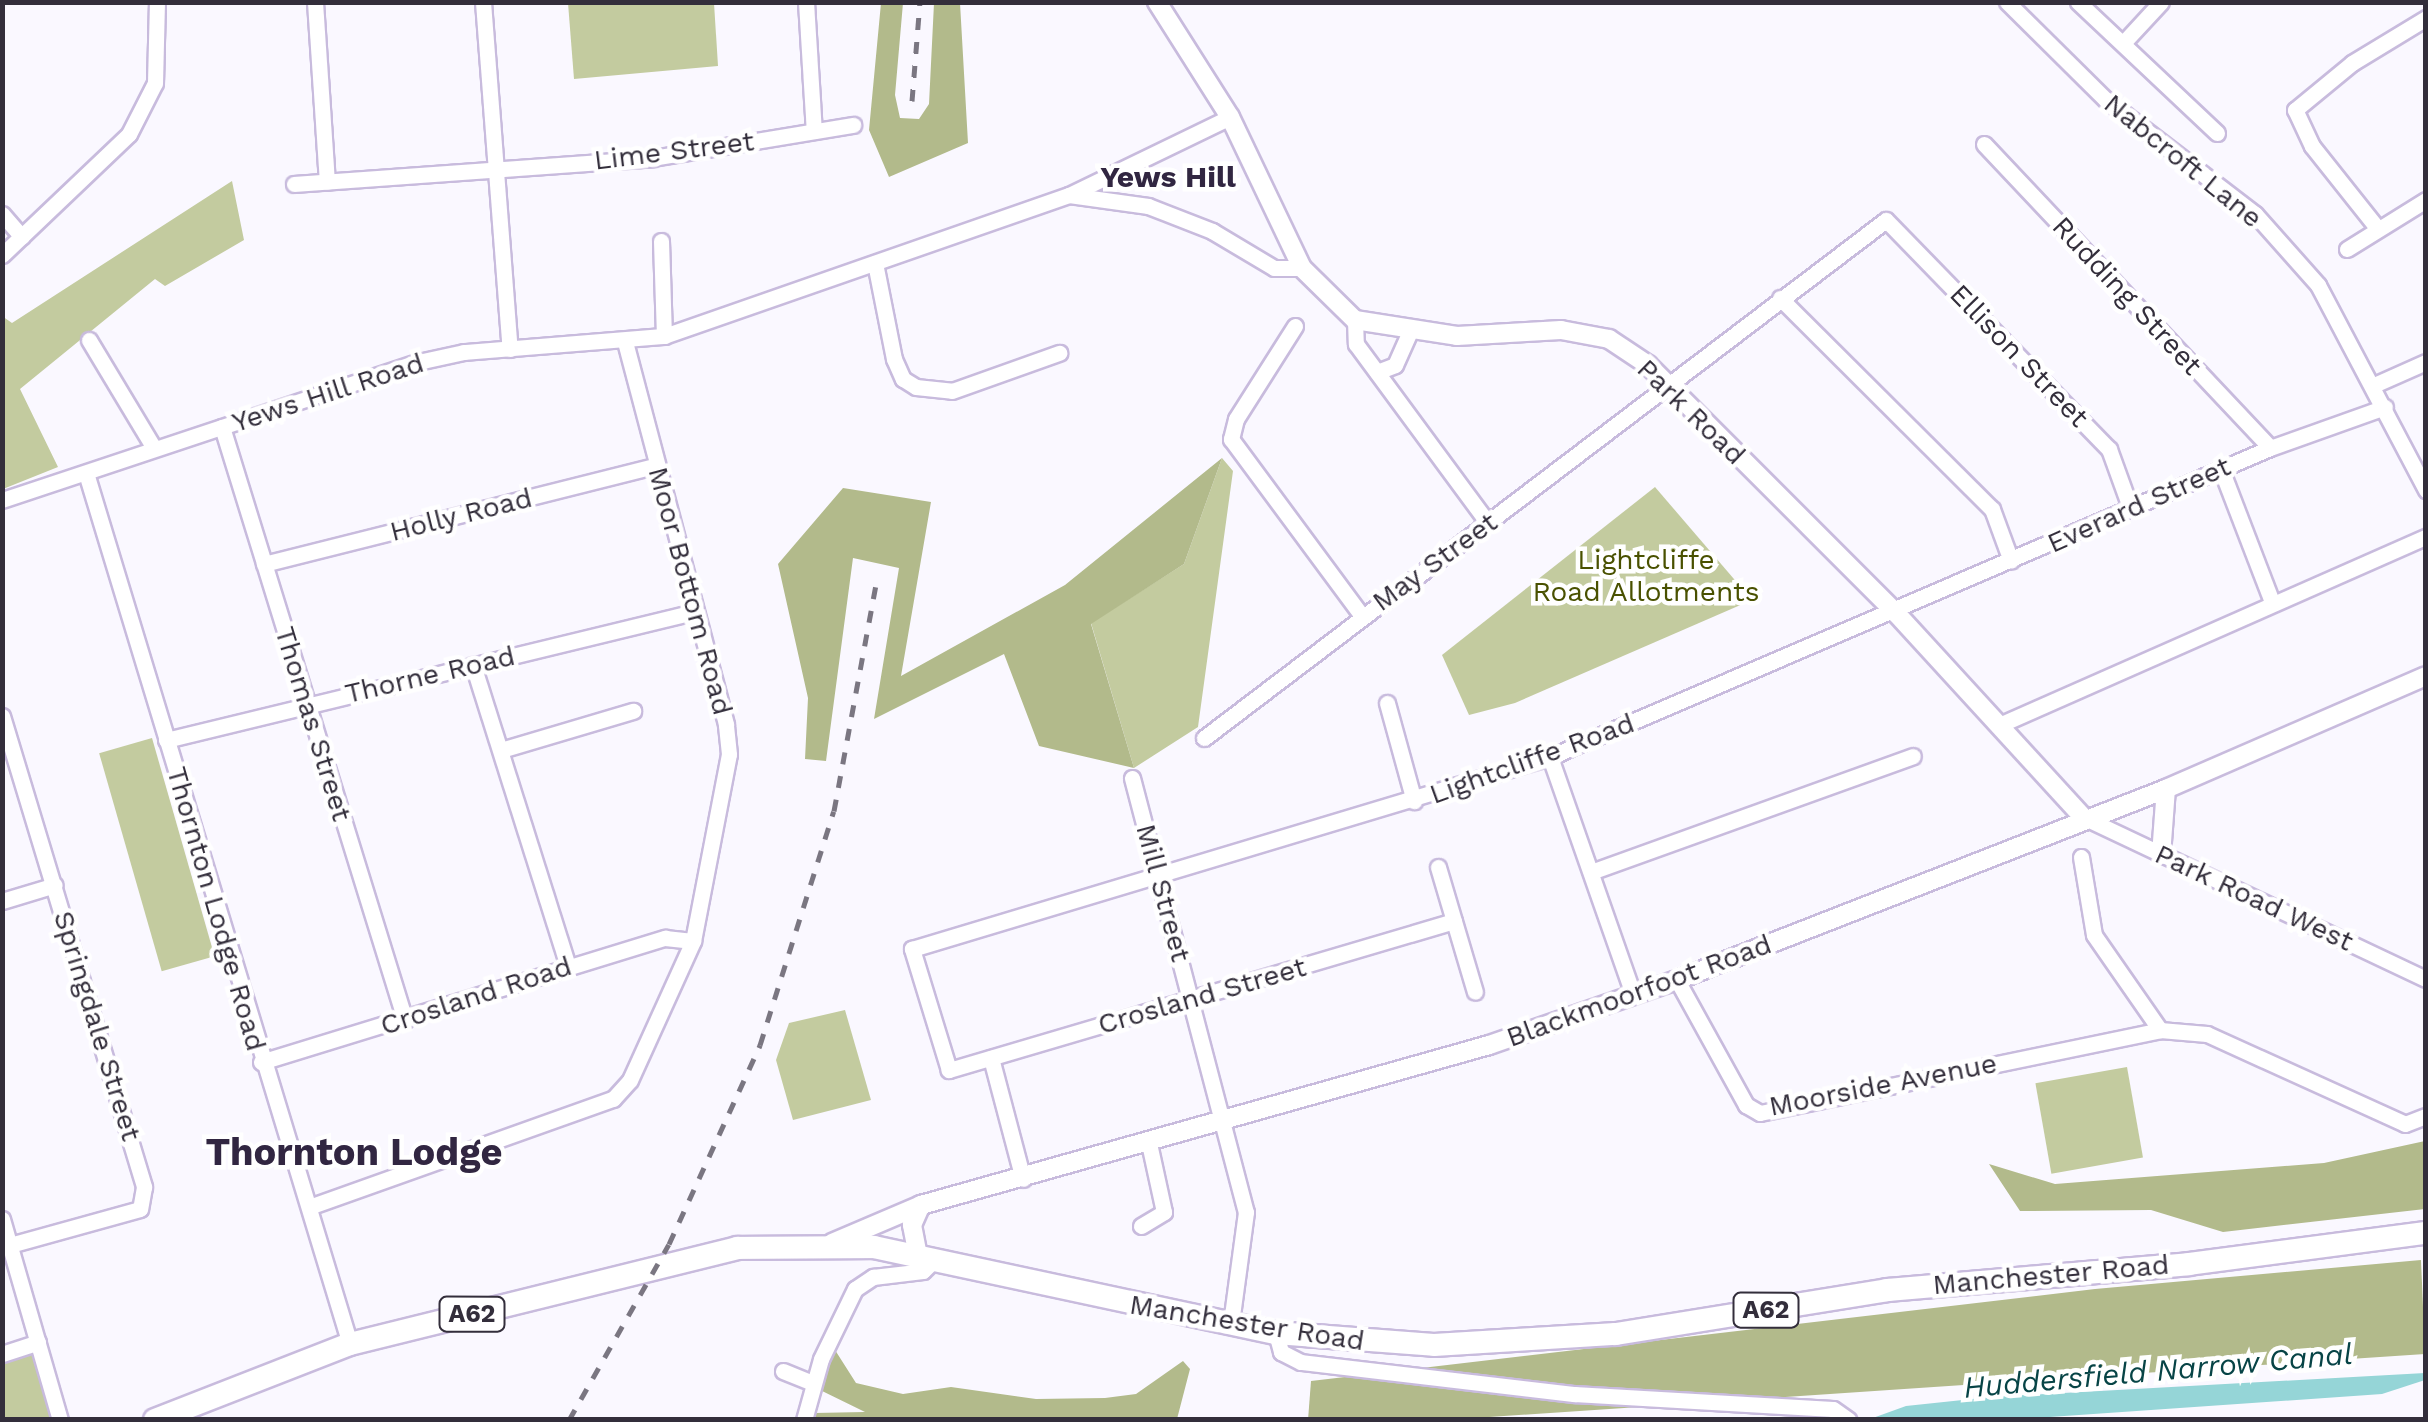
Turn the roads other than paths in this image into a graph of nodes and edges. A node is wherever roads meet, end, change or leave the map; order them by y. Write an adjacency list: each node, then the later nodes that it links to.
1 (157, 2): 24 (street)
2 (315, 2): 17 (street)
3 (483, 2): 16 (street)
4 (806, 2): 13 (street)
5 (1157, 2): 11 (street)
6 (2007, 2): 41 (street, Nabcroft Lane)
7 (2078, 2): 10 (street)
8 (2161, 2): 10 (street)
9 (2424, 23): 23 (street)
10 (2124, 41): 14 (street)
11 (1230, 117): 19 (street); 29 (street)
12 (853, 125): 13 (street, Lime Street)
13 (814, 131): 16 (street, Lime Street)
14 (2217, 133)
15 (1984, 144): 46 (street, Rudding Street)
16 (495, 170): 17 (street, Lime Street); 37 (street)
17 (328, 182): 18 (street, Lime Street)
18 (294, 184)
19 (1069, 195): 28 (street, Yews Hill Road); 29 (street, Yews Hill Road)
20 (2426, 200): 23 (street)
21 (2, 214): 24 (street)
22 (1886, 220): 30 (street, May Street); 52 (street, Ellison Street)
23 (2378, 229): 26 (street)
24 (22, 237): 27 (street)
25 (661, 241): 34 (street)
26 (2347, 249)
27 (2, 255)
28 (875, 263): 34 (street, Yews Hill Road); 38 (street)
29 (1302, 268): 31 (street)
30 (1780, 298): 42 (street, May Street); 55 (street)
31 (1354, 320): 33 (street, Park Road); 40 (street)
32 (1296, 326): 60 (street)
33 (1410, 332): 40 (street); 42 (street, Park Road)
34 (664, 336): 36 (street, Yews Hill Road)
35 (89, 340): 45 (street)
36 (625, 341): 37 (street, Yews Hill Road); 47 (street, Moor Bottom Road)
37 (510, 349): 44 (street, Yews Hill Road)
38 (1060, 352)
39 (2426, 362): 41 (street)
40 (1377, 372): 53 (street)
41 (2374, 385): 43 (street, Nabcroft Lane)
42 (1667, 386): 53 (street, May Street); 59 (street, Park Road)
43 (2386, 407): 46 (street, Everard Street); 50 (street, Nabcroft Lane)
44 (222, 427): 45 (street, Yews Hill Road); 56 (street, Thomas Street)
45 (154, 448): 49 (street, Yews Hill Road)
46 (2270, 448): 48 (street, Everard Street)
47 (657, 466): 56 (street, Holly Road); 58 (street, Moor Bottom Road)
48 (2220, 469): 52 (street, Everard Street); 57 (street)
49 (86, 473): 51 (street, Yews Hill Road); 69 (street, Thornton Lodge Road)
50 (2426, 490)
51 (2, 500)
52 (2130, 507): 55 (street, Everard Street)
53 (1488, 523): 60 (street, May Street)
54 (2426, 536): 57 (street)
55 (2011, 561): 59 (street, Everard Street)
56 (264, 564): 64 (street, Thomas Street)
57 (2272, 602): 67 (street)
58 (694, 612): 61 (street, Thorne Road); 85 (street, Moor Bottom Road)
59 (1896, 613): 67 (street, Park Road); 72 (street, Lightcliffe Road)
60 (1362, 616): 68 (street, May Street)
61 (473, 665): 64 (street, Thorne Road); 70 (street)
62 (2426, 676): 74 (street, Blackmoorfoot Road)
63 (1387, 703): 75 (street)
64 (307, 704): 69 (street, Thorne Road); 92 (street, Thomas Street)
65 (632, 711): 70 (street)
66 (2, 716): 82 (street, Springdale Street)
67 (1999, 725): 76 (street, Park Road)
68 (1204, 738)
69 (166, 740): 95 (street, Thornton Lodge Road)
70 (501, 750): 86 (street)
71 (1913, 756): 80 (street)
72 (1550, 757): 75 (street, Lightcliffe Road); 80 (street)
73 (1132, 778): 81 (street, Mill Street)
74 (2166, 789): 76 (street, Blackmoorfoot Road); 77 (street)
75 (1414, 801): 81 (street, Lightcliffe Road)
76 (2084, 817): 77 (street, Park Road West); 88 (street, Blackmoorfoot Road)
77 (2161, 855): 87 (street, Park Road West)
78 (2081, 857): 93 (street)
79 (1438, 867): 84 (street)
80 (1590, 872): 90 (street)
81 (1158, 876): 91 (street, Mill Street); 96 (street, Lightcliffe Road)
82 (54, 885): 83 (street); 107 (street, Springdale Street)
83 (2, 900)
84 (1454, 922): 89 (street); 91 (street, Crosland Street)
85 (693, 941): 86 (street, Crosland Road); 102 (street, Moor Bottom Road)
86 (568, 966): 92 (street, Crosland Road)
87 (2426, 979)
88 (1677, 980): 90 (street, Blackmoorfoot Road); 93 (street, Moorside Avenue)
89 (1474, 992)
90 (1634, 994): 98 (street, Blackmoorfoot Road)
91 (1192, 998): 94 (street, Crosland Street); 98 (street, Mill Street)
92 (406, 1020): 95 (street, Crosland Road)
93 (2160, 1030): 97 (street, Moorside Avenue)
94 (990, 1058): 96 (street, Crosland Street); 100 (street)
95 (261, 1062): 102 (street, Thornton Lodge Road)
96 (949, 1070)
97 (2426, 1116)
98 (1226, 1123): 99 (street, Blackmoorfoot Road); 109 (street, Mill Street)
99 (1149, 1143): 100 (street, Blackmoorfoot Road); 104 (street)
100 (1024, 1179): 101 (street, Blackmoorfoot Road)
101 (921, 1205): 106 (street, Blackmoorfoot Road); 108 (street)
102 (308, 1207): 112 (street, Thornton Lodge Road)
103 (2, 1219): 107 (street)
104 (1140, 1226)
105 (2426, 1232): 110 (main road, Manchester Road / A62)
106 (832, 1243): 108 (main road, Manchester Road / A62); 112 (main road, Manchester Road / A62)
107 (10, 1245): 111 (street)
108 (926, 1258): 109 (main road, Manchester Road / A62); 115 (street)
109 (1231, 1324): 110 (main road, Manchester Road / A62)
110 (1276, 1333): 117 (street)
111 (38, 1342): 113 (street); 116 (street)
112 (350, 1344): 119 (main road, Manchester Road / A62)
113 (2, 1354)
114 (783, 1371): 115 (street)
115 (812, 1383): 120 (street)
116 (59, 1412): 118 (street)
117 (1848, 1418)
118 (74, 1420)
119 (155, 1420)
120 (804, 1420)

